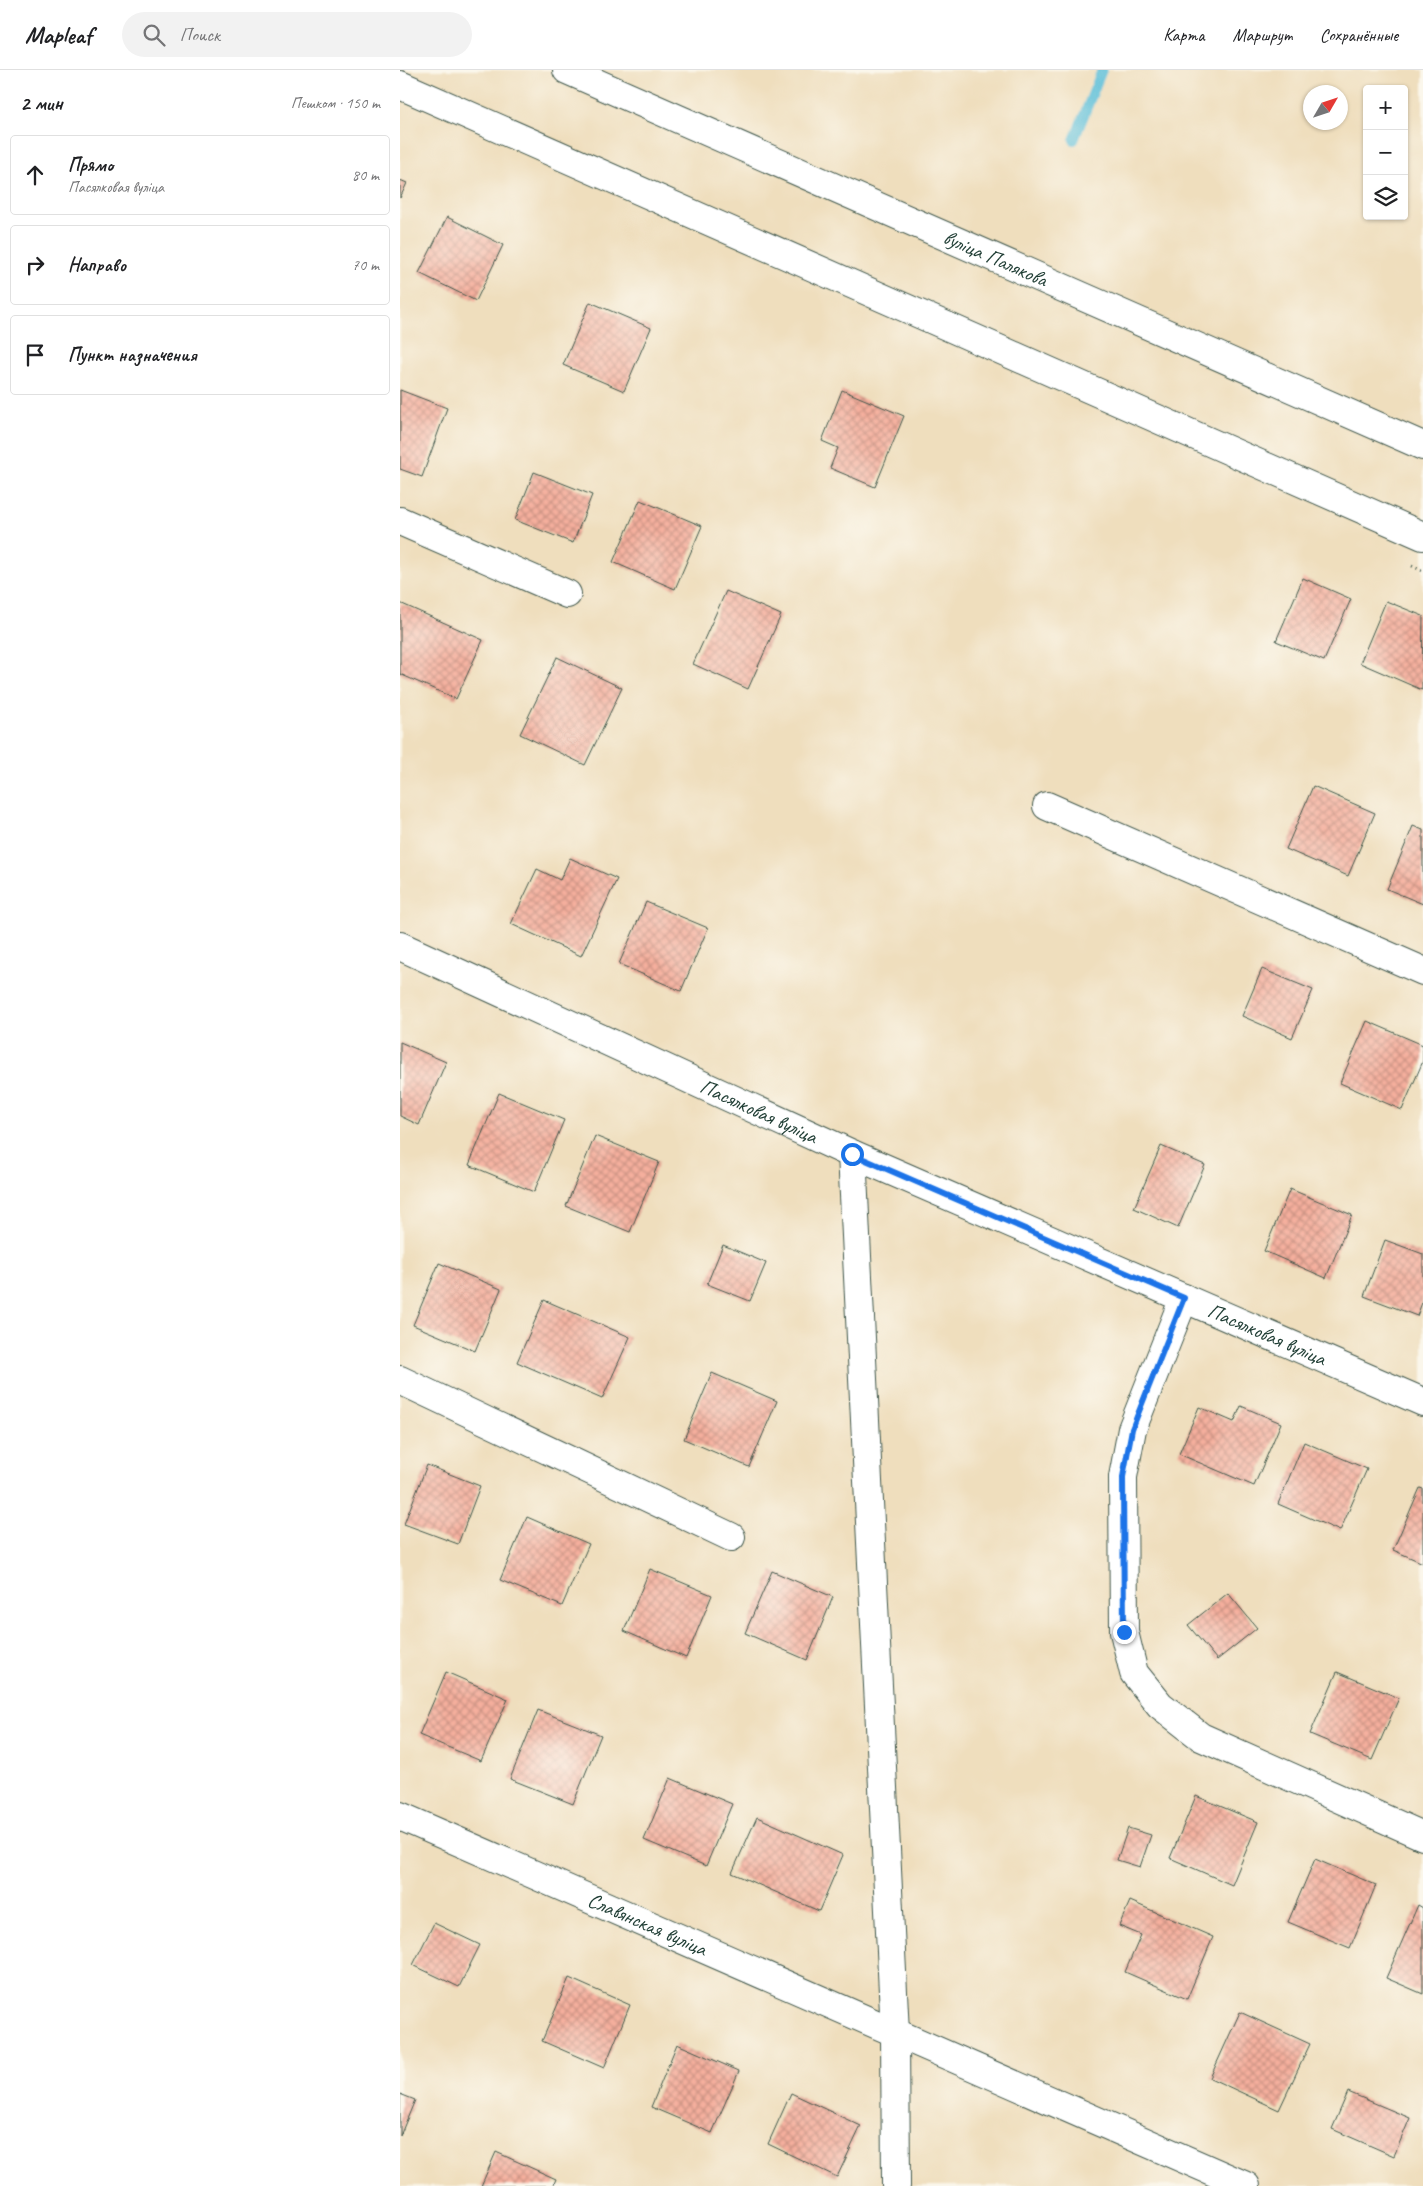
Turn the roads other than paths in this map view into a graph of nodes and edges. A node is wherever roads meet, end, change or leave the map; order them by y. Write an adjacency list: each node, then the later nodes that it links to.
1 (567, 70): 3 (street, вуліца Палякова)
2 (400, 85): 5 (street)
3 (1423, 446)
4 (400, 521): 6 (street)
5 (1423, 536)
6 (567, 594)
7 (1047, 806): 9 (street)
8 (400, 946): 10 (street, Пасялковая вуліца)
9 (1423, 971)
10 (852, 1154): 11 (street, Пасялковая вуліца); 17 (street)
11 (1184, 1298): 13 (street, Пасялковая вуліца); 16 (street)
12 (400, 1380): 14 (street)
13 (1423, 1402)
14 (731, 1537)
15 (400, 1816): 17 (street, Славянская вуліца)
16 (1423, 1836)
17 (895, 2033): 18 (street); 19 (street, Славянская вуліца)
18 (896, 2186)
19 (1246, 2186)

